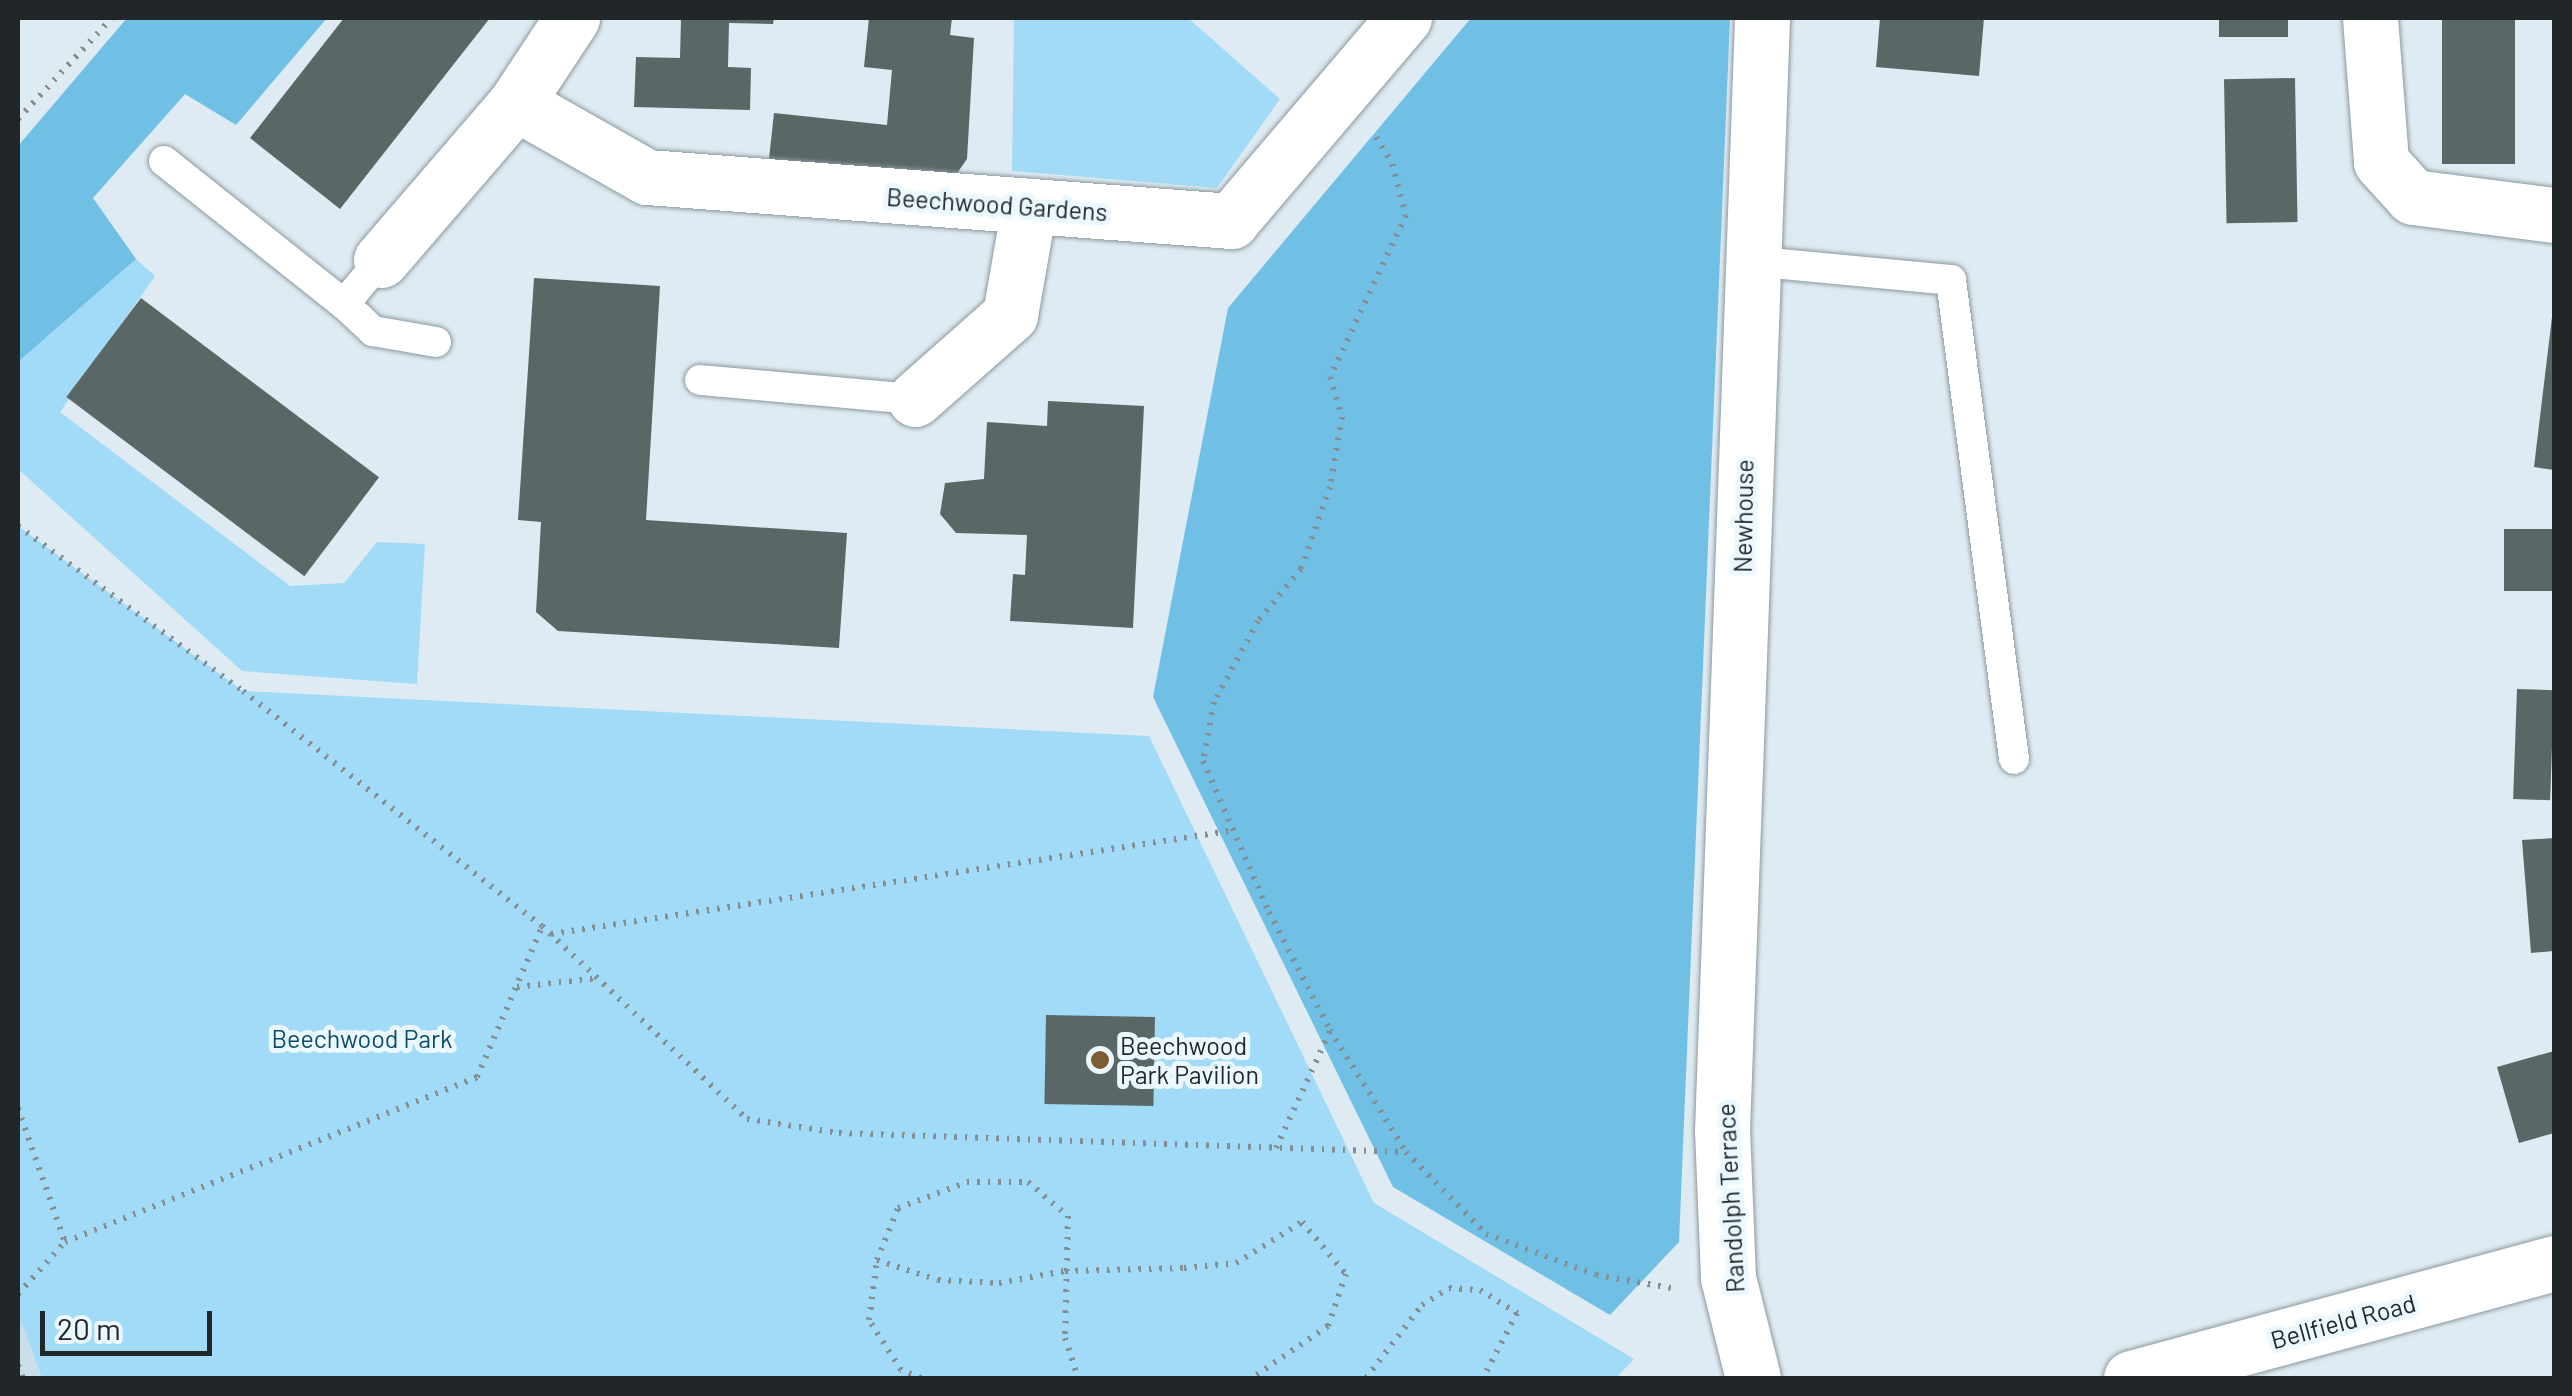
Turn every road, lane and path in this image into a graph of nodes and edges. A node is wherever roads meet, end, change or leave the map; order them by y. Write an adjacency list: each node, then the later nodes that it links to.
1 (112, 18): 8 (path)
2 (572, 18): 7 (street)
3 (1404, 18): 6 (street, Beechwood Gardens)
4 (1762, 18): 13 (street, Newhouse)
5 (2370, 18): 11 (street)
6 (1344, 84): 10 (street, Beechwood Gardens); 20 (path)
7 (516, 103): 10 (street, Beechwood Gardens); 12 (street)
8 (18, 119)
9 (164, 161): 14 (lane)
10 (1029, 206): 17 (street)
11 (2554, 214)
12 (381, 260): 14 (lane)
13 (1750, 261): 19 (lane); 25 (street, Newhouse)
14 (344, 304): 15 (lane)
15 (436, 342)
16 (700, 380): 17 (lane)
17 (915, 399)
18 (18, 526): 21 (path)
19 (2014, 759)
20 (1229, 831): 22 (path); 26 (path)
21 (542, 926): 22 (path); 24 (path)
22 (551, 934): 23 (path)
23 (598, 978): 24 (path); 28 (path)
24 (516, 987): 30 (path)
25 (1731, 1015): 34 (street, Randolph Terrace)
26 (1330, 1030): 28 (path); 29 (path)
27 (18, 1108): 30 (path)
28 (1276, 1148): 29 (path)
29 (1406, 1152): 34 (path)
30 (65, 1242): 35 (path)
31 (878, 1260): 33 (path); 33 (path); 39 (path)
32 (2554, 1263): 45 (street, Bellfield Road)
33 (1066, 1271): 40 (path); 41 (path)
34 (1728, 1278): 44 (street, Randolph Terrace)
35 (21, 1280): 36 (path)
36 (18, 1294)
37 (18, 1365): 38 (path)
38 (22, 1378)
39 (921, 1378)
40 (1078, 1378)
41 (1252, 1378)
42 (1366, 1378): 43 (path)
43 (1483, 1378)
44 (1753, 1378)
45 (2131, 1378)

